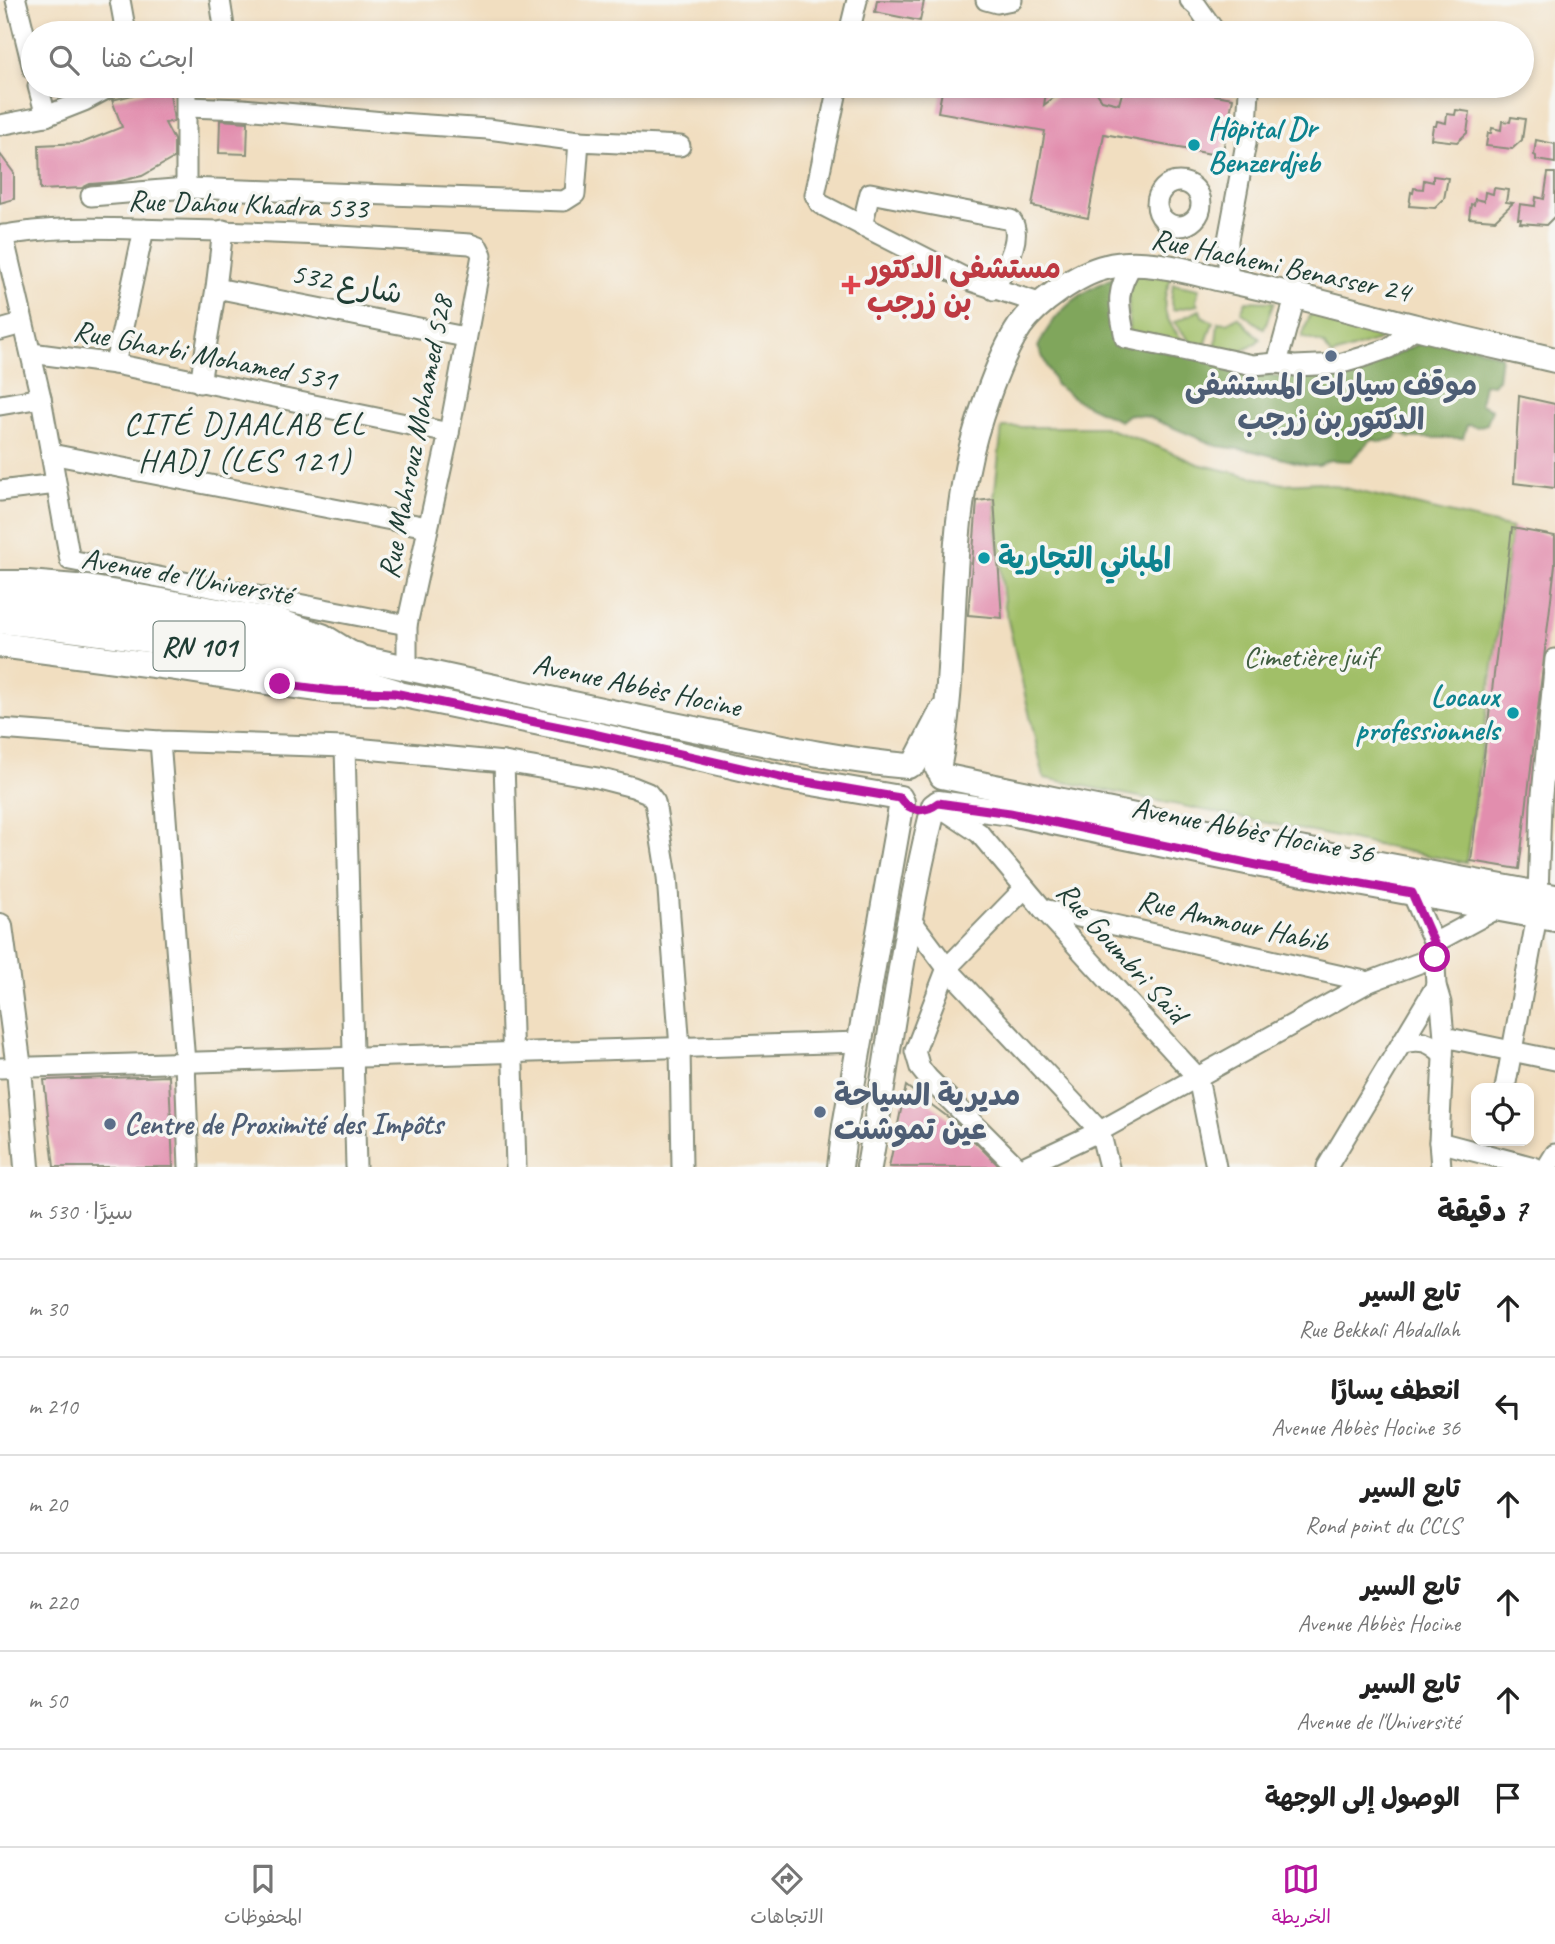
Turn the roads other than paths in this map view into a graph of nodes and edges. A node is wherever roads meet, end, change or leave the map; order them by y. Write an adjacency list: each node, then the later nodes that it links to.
1 (16, 0): 8 (street)
2 (120, 0): 9 (street)
3 (220, 0): 10 (street)
4 (857, 0): 11 (street)
5 (986, 0): 6 (street)
6 (1012, 0)
7 (1190, 0): 12 (street)
8 (21, 21)
9 (124, 21)
10 (223, 21)
11 (852, 21)
12 (1208, 21)
13 (41, 98): 19 (street)
14 (90, 98): 19 (street)
15 (187, 98): 18 (street)
16 (835, 98): 27 (street)
17 (1249, 98): 25 (street)
18 (187, 107): 21 (street); 23 (street)
19 (46, 116): 20 (street)
20 (0, 125)
21 (579, 141): 22 (street); 23 (street)
22 (680, 146)
23 (186, 188): 24 (street)
24 (91, 196)
25 (1235, 201): 26 (street); 33 (street)
26 (1202, 204)
27 (862, 226): 35 (street); 35 (street)
28 (144, 229): 29 (street, Rue Dahou Khadra 533); 30 (street, Rue Dahou Khadra 533); 45 (street)
29 (223, 230): 31 (street, Rue Dahou Khadra 533); 34 (street)
30 (1, 235): 38 (street)
31 (481, 261): 41 (street, Rue Mahrouz Mohamed 528)
32 (1133, 264): 33 (main road, Rue Hachemi Benasser 24); 37 (main road, Rue Hachemi Benasser 24); 44 (street)
33 (1228, 280): 36 (main road, Rue Hachemi Benasser 24)
34 (216, 288): 41 (street, 532 شارع); 46 (street)
35 (994, 290): 37 (street)
36 (1296, 294): 39 (main road, Rue Hachemi Benasser 24); 44 (street)
37 (1042, 304): 68 (main road, Rue Hachemi Benasser 24)
38 (22, 324): 40 (street); 42 (street)
39 (1416, 327): 43 (main road, Rue Hachemi Benasser 24); 44 (street)
40 (0, 330)
41 (466, 337): 49 (street, Rue Mahrouz Mohamed 528)
42 (32, 353): 45 (street, Rue Gharbi Mohamed 531); 47 (street)
43 (1555, 360)
44 (1278, 363)
45 (115, 364): 46 (street, Rue Gharbi Mohamed 531)
46 (200, 383): 49 (street, Rue Gharbi Mohamed 531)
47 (41, 398): 48 (street); 50 (street)
48 (0, 405)
49 (449, 433): 53 (street, Rue Mahrouz Mohamed 528)
50 (51, 454): 51 (street); 53 (street)
51 (56, 484): 52 (street); 57 (street)
52 (0, 491)
53 (427, 527): 57 (street, Rue Mahrouz Mohamed 528)
54 (0, 583): 59 (main road, Avenue de l'Université)
55 (0, 598): 59 (highway, RN 101)
56 (0, 619): 63 (highway, RN 101)
57 (407, 631): 61 (street, Rue Mahrouz Mohamed 528)
58 (0, 645): 63 (main road)
59 (356, 657): 61 (main road, Avenue Abbès Hocine)
60 (1555, 659): 62 (street)
61 (407, 668): 68 (main road, Avenue Abbès Hocine)
62 (1553, 692): 71 (street)
63 (394, 693): 69 (main road, Avenue Abbès Hocine)
64 (0, 729): 65 (street)
65 (160, 741): 66 (street); 93 (street)
66 (345, 747): 67 (street); 91 (street)
67 (504, 762): 87 (street); 90 (street)
68 (926, 768): 69 (main road); 70 (main road); 74 (main road, Avenue Abbès Hocine 36)
69 (901, 800): 70 (main road); 83 (main road)
70 (936, 805): 72 (street, Rue Goumbri Saïd); 73 (main road, Avenue Abbès Hocine 36); 77 (main road)
71 (1546, 853): 74 (street)
72 (1025, 888): 75 (street, Rue Goumbri Saïd); 80 (street)
73 (1412, 893): 76 (main road, Avenue Abbès Hocine 36); 79 (street)
74 (1546, 907): 76 (main road, Avenue Abbès Hocine 36); 89 (street)
75 (1043, 909): 81 (street, Rue Ammour Habib); 95 (street, Rue Goumbri Saïd)
76 (1495, 910): 79 (street)
77 (911, 920): 80 (street); 86 (main road)
78 (0, 926): 94 (main road)
79 (1435, 950): 81 (street); 82 (street)
80 (947, 968): 88 (street); 97 (street)
81 (1369, 982): 95 (street)
82 (1436, 986): 84 (street); 85 (street)
83 (860, 1042): 87 (street); 106 (main road)
84 (1402, 1043): 85 (street); 111 (street)
85 (1443, 1046): 89 (street); 98 (street)
86 (890, 1047): 88 (street); 107 (main road)
87 (681, 1048): 90 (street); 105 (street)
88 (915, 1051): 108 (street)
89 (1513, 1052): 92 (street); 96 (street)
90 (511, 1053): 91 (street); 104 (street)
91 (353, 1058): 93 (street); 103 (street)
92 (1555, 1059)
93 (185, 1063): 94 (street); 102 (street)
94 (9, 1068): 101 (main road)
95 (1198, 1078): 97 (street); 110 (street)
96 (1506, 1083)
97 (1100, 1131): 108 (street); 109 (street)
98 (1439, 1142): 99 (street); 112 (street)
99 (1493, 1148): 113 (street)
100 (1555, 1154): 114 (street)
101 (27, 1167)
102 (189, 1167)
103 (356, 1167)
104 (516, 1167)
105 (682, 1167)
106 (840, 1167)
107 (869, 1167)
108 (1020, 1167)
109 (1108, 1167)
110 (1216, 1167)
111 (1327, 1167)
112 (1441, 1167)
113 (1534, 1167)
114 (1547, 1167)

